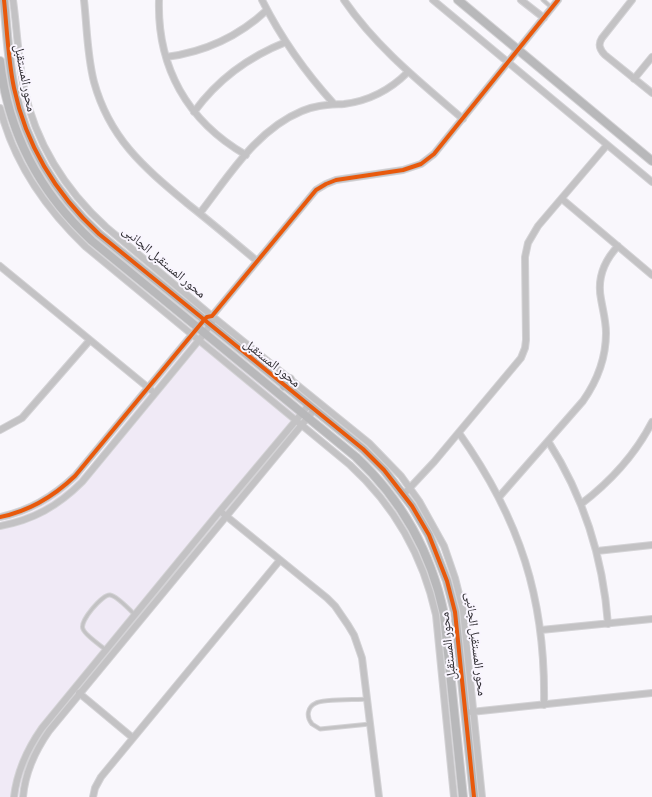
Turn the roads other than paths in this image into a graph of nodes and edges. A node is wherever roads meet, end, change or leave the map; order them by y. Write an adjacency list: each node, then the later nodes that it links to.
1 (4, 0): 40 (street, محور المستقبل)
2 (13, 0): 39 (street, محور المستقبل الجانبى)
3 (84, 0): 34 (street)
4 (159, 0): 18 (street)
5 (262, 0): 14 (street)
6 (344, 0): 22 (street)
7 (433, 0): 21 (street)
8 (458, 0): 17 (street)
9 (521, 0): 15 (street)
10 (543, 0): 13 (lane)
11 (558, 0): 13 (street)
12 (632, 0): 23 (street)
13 (552, 8): 15 (street)
14 (267, 10): 16 (street); 18 (street)
15 (544, 18): 17 (street)
16 (286, 42): 25 (street); 27 (street)
17 (518, 51): 21 (street); 31 (street)
18 (166, 57): 27 (street)
19 (652, 57): 23 (street)
20 (0, 61): 42 (street, محور المستقبل)
21 (508, 63): 28 (street); 29 (street)
22 (408, 72): 25 (street); 28 (street)
23 (634, 79): 24 (street)
24 (652, 93)
25 (334, 104): 30 (street)
26 (0, 108): 42 (street)
27 (194, 112): 30 (street)
28 (463, 119): 36 (street)
29 (607, 145): 32 (street); 33 (street)
30 (246, 155): 34 (street)
31 (652, 161)
32 (652, 182)
33 (562, 199): 35 (street); 53 (street)
34 (200, 213): 36 (street)
35 (618, 246): 38 (street); 54 (street)
36 (257, 261): 39 (street)
37 (0, 266): 44 (street)
38 (652, 275)
39 (212, 316): 40 (street); 41 (street); 45 (street, محور المستقبل الجانبى)
40 (204, 320): 41 (street, محور المستقبل); 42 (street)
41 (211, 326): 43 (street); 46 (street, محور المستقبل)
42 (195, 331): 43 (street, محور المستقبل); 47 (street)
43 (202, 337): 48 (street); 50 (street, محور المستقبل)
44 (90, 340): 47 (street); 52 (street)
45 (290, 379): 46 (street); 55 (street, محور المستقبل الجانبى)
46 (284, 386): 49 (street, محور المستقبل)
47 (148, 388): 48 (street); 61 (street)
48 (155, 394): 62 (street)
49 (311, 408): 50 (street); 56 (street, محور المستقبل)
50 (302, 419): 59 (street); 60 (street); 83 (street); 84 (street, محور المستقبل)
51 (652, 422): 58 (street)
52 (0, 430)
53 (459, 433): 55 (street); 57 (street)
54 (548, 441): 57 (street); 58 (street)
55 (410, 488): 56 (street); 76 (street, محور المستقبل الجانبى)
56 (404, 494): 76 (street, محور المستقبل)
57 (499, 497): 69 (street)
58 (581, 504): 64 (street)
59 (220, 510): 60 (street); 66 (street)
60 (227, 516): 65 (street); 73 (street)
61 (0, 517)
62 (0, 526)
63 (652, 545): 64 (street)
64 (597, 551): 68 (street)
65 (280, 560): 74 (street); 78 (street)
66 (135, 615): 70 (street); 70 (lane)
67 (652, 619): 68 (street)
68 (608, 624): 69 (street)
69 (541, 630): 75 (street)
70 (106, 650): 71 (street)
71 (74, 689): 73 (street); 79 (street)
72 (652, 693): 75 (street)
73 (81, 694): 78 (street); 80 (street)
74 (367, 699): 77 (street); 77 (lane)
75 (544, 705): 76 (street)
76 (470, 713): 85 (street, محور المستقبل); 86 (street, محور المستقبل الجانبى)
77 (370, 724): 82 (street)
78 (133, 738): 81 (street)
79 (14, 797)
80 (22, 797)
81 (93, 797)
82 (379, 797)
83 (454, 797)
84 (463, 797)
85 (474, 797)
86 (482, 797)

